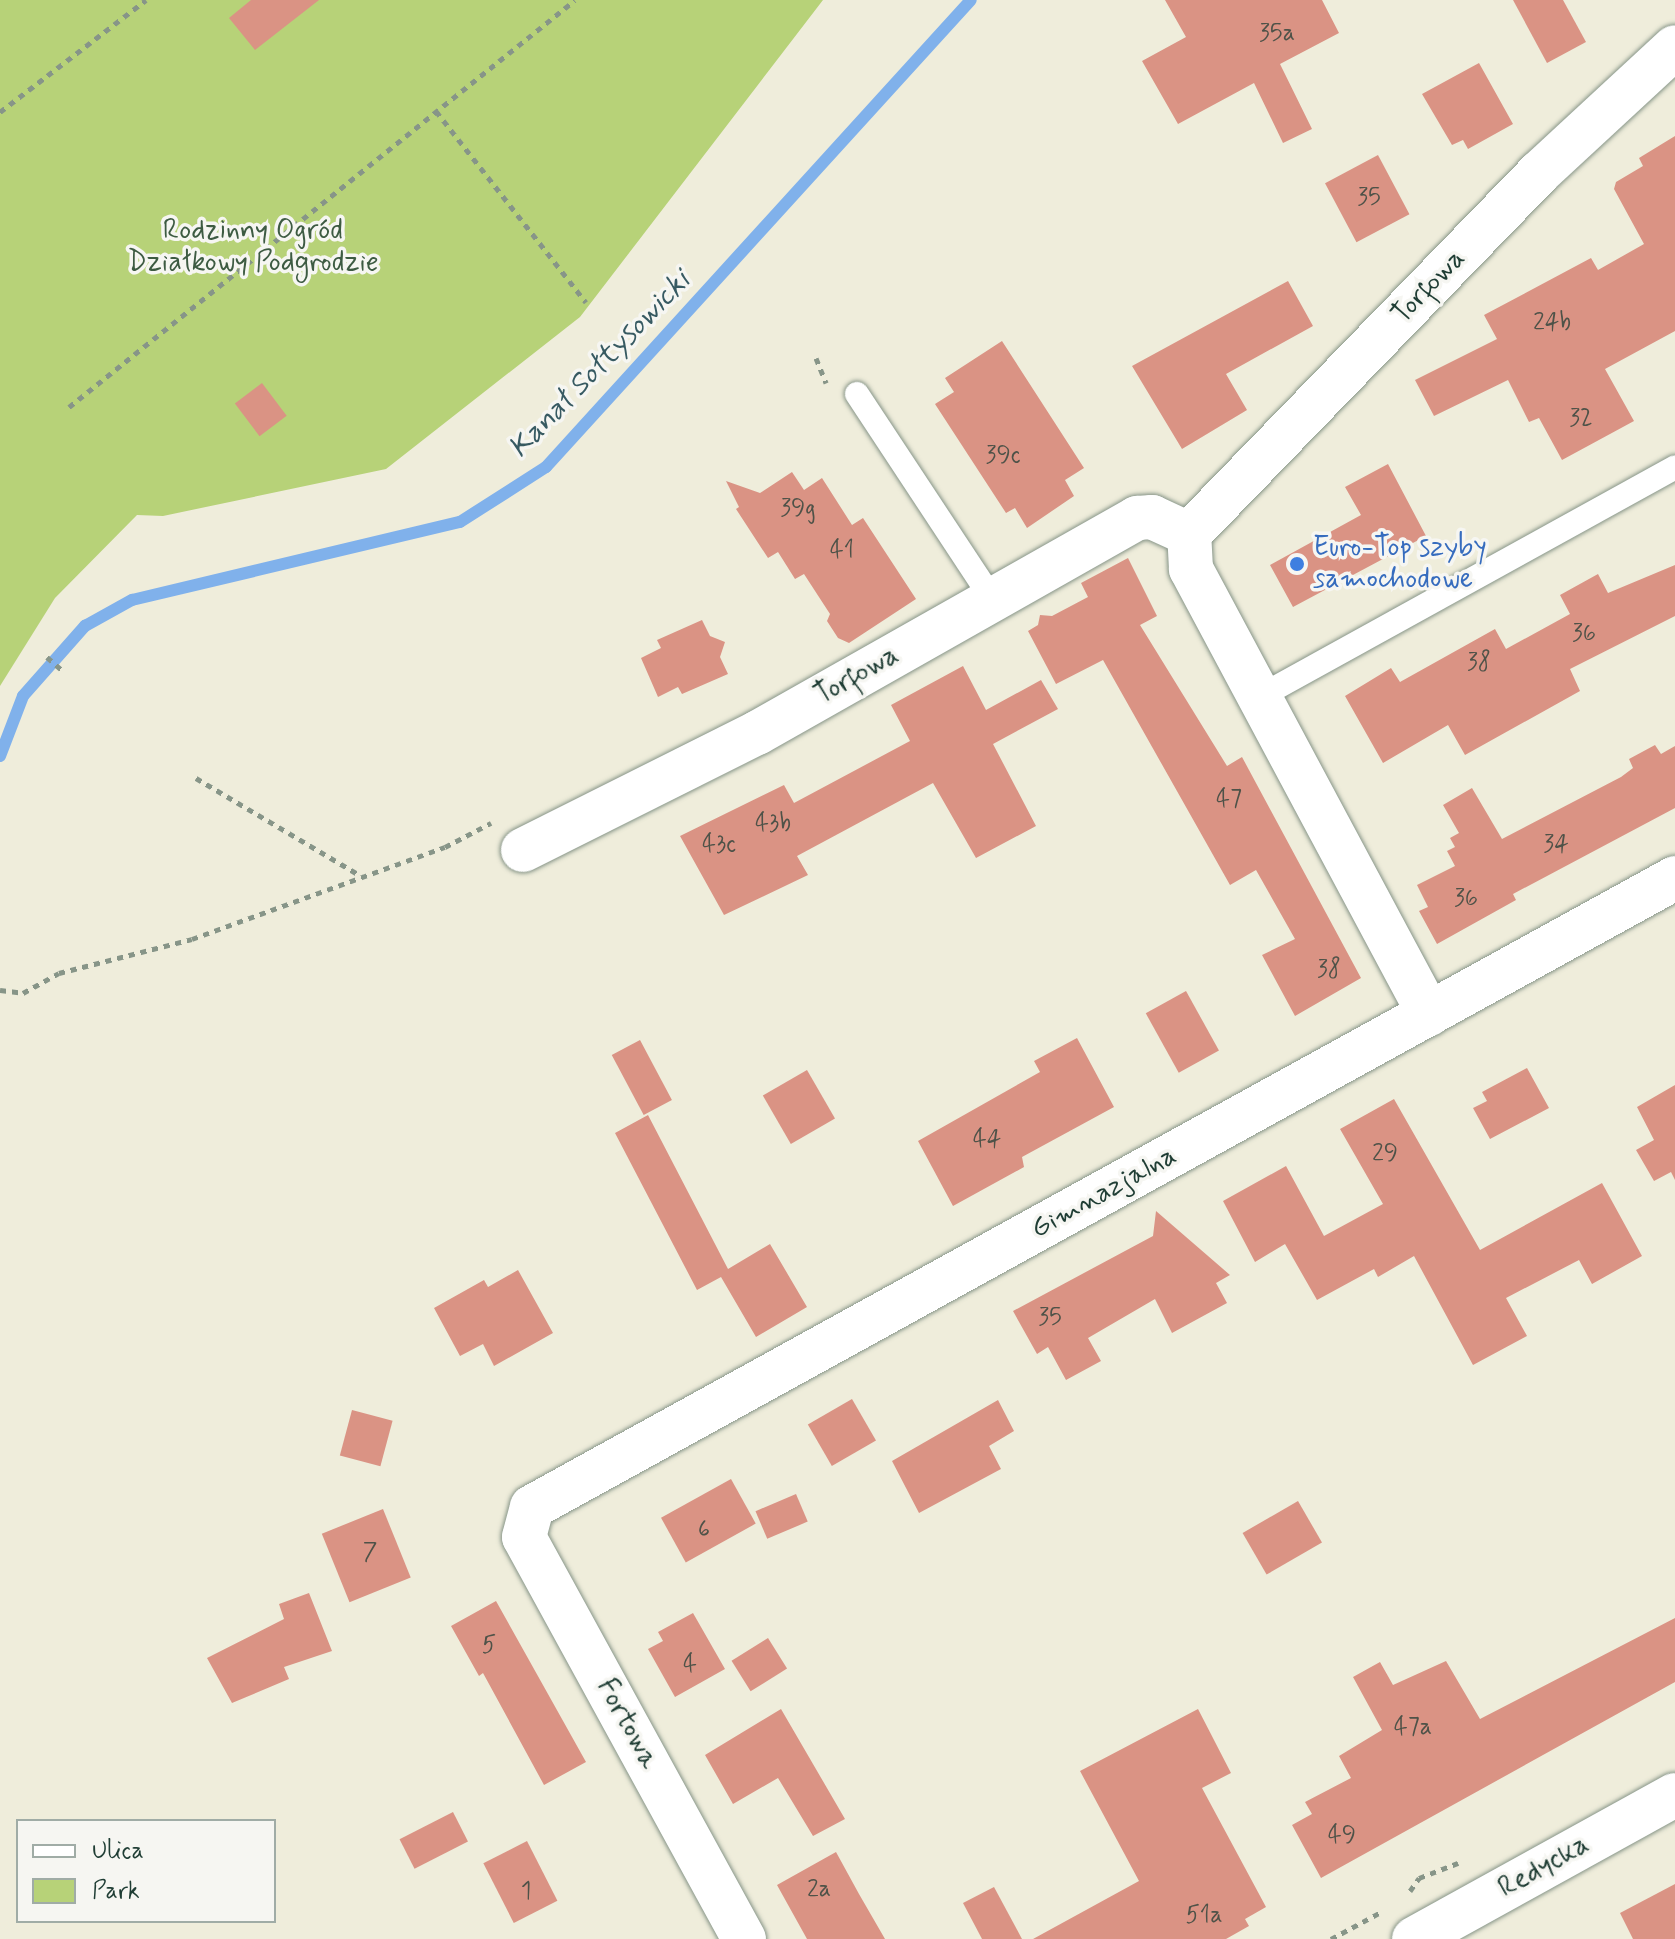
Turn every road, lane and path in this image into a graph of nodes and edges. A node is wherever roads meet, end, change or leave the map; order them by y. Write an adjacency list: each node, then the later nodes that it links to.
1 (146, 0): 5 (path)
2 (575, 0): 4 (path)
3 (1675, 47): 10 (street, Torfowa)
4 (436, 111): 6 (path); 8 (path)
5 (0, 112)
6 (586, 302)
7 (857, 394): 11 (lane)
8 (69, 407)
9 (1675, 467): 14 (lane)
10 (1189, 534): 11 (street, Torfowa); 14 (street)
11 (993, 600): 16 (street, Torfowa)
12 (47, 657): 13 (path)
13 (63, 671)
14 (1261, 696): 20 (street)
15 (196, 778): 17 (path)
16 (523, 850): 17 (path)
17 (362, 877): 19 (path)
18 (1675, 878): 20 (street, Gimnazjalna)
19 (0, 990)
20 (1429, 1014): 21 (street, Gimnazjalna)
21 (532, 1507): 23 (street, Fortowa)
22 (1675, 1795): 24 (street, Redycka)
23 (744, 1939)
24 (1414, 1939)

